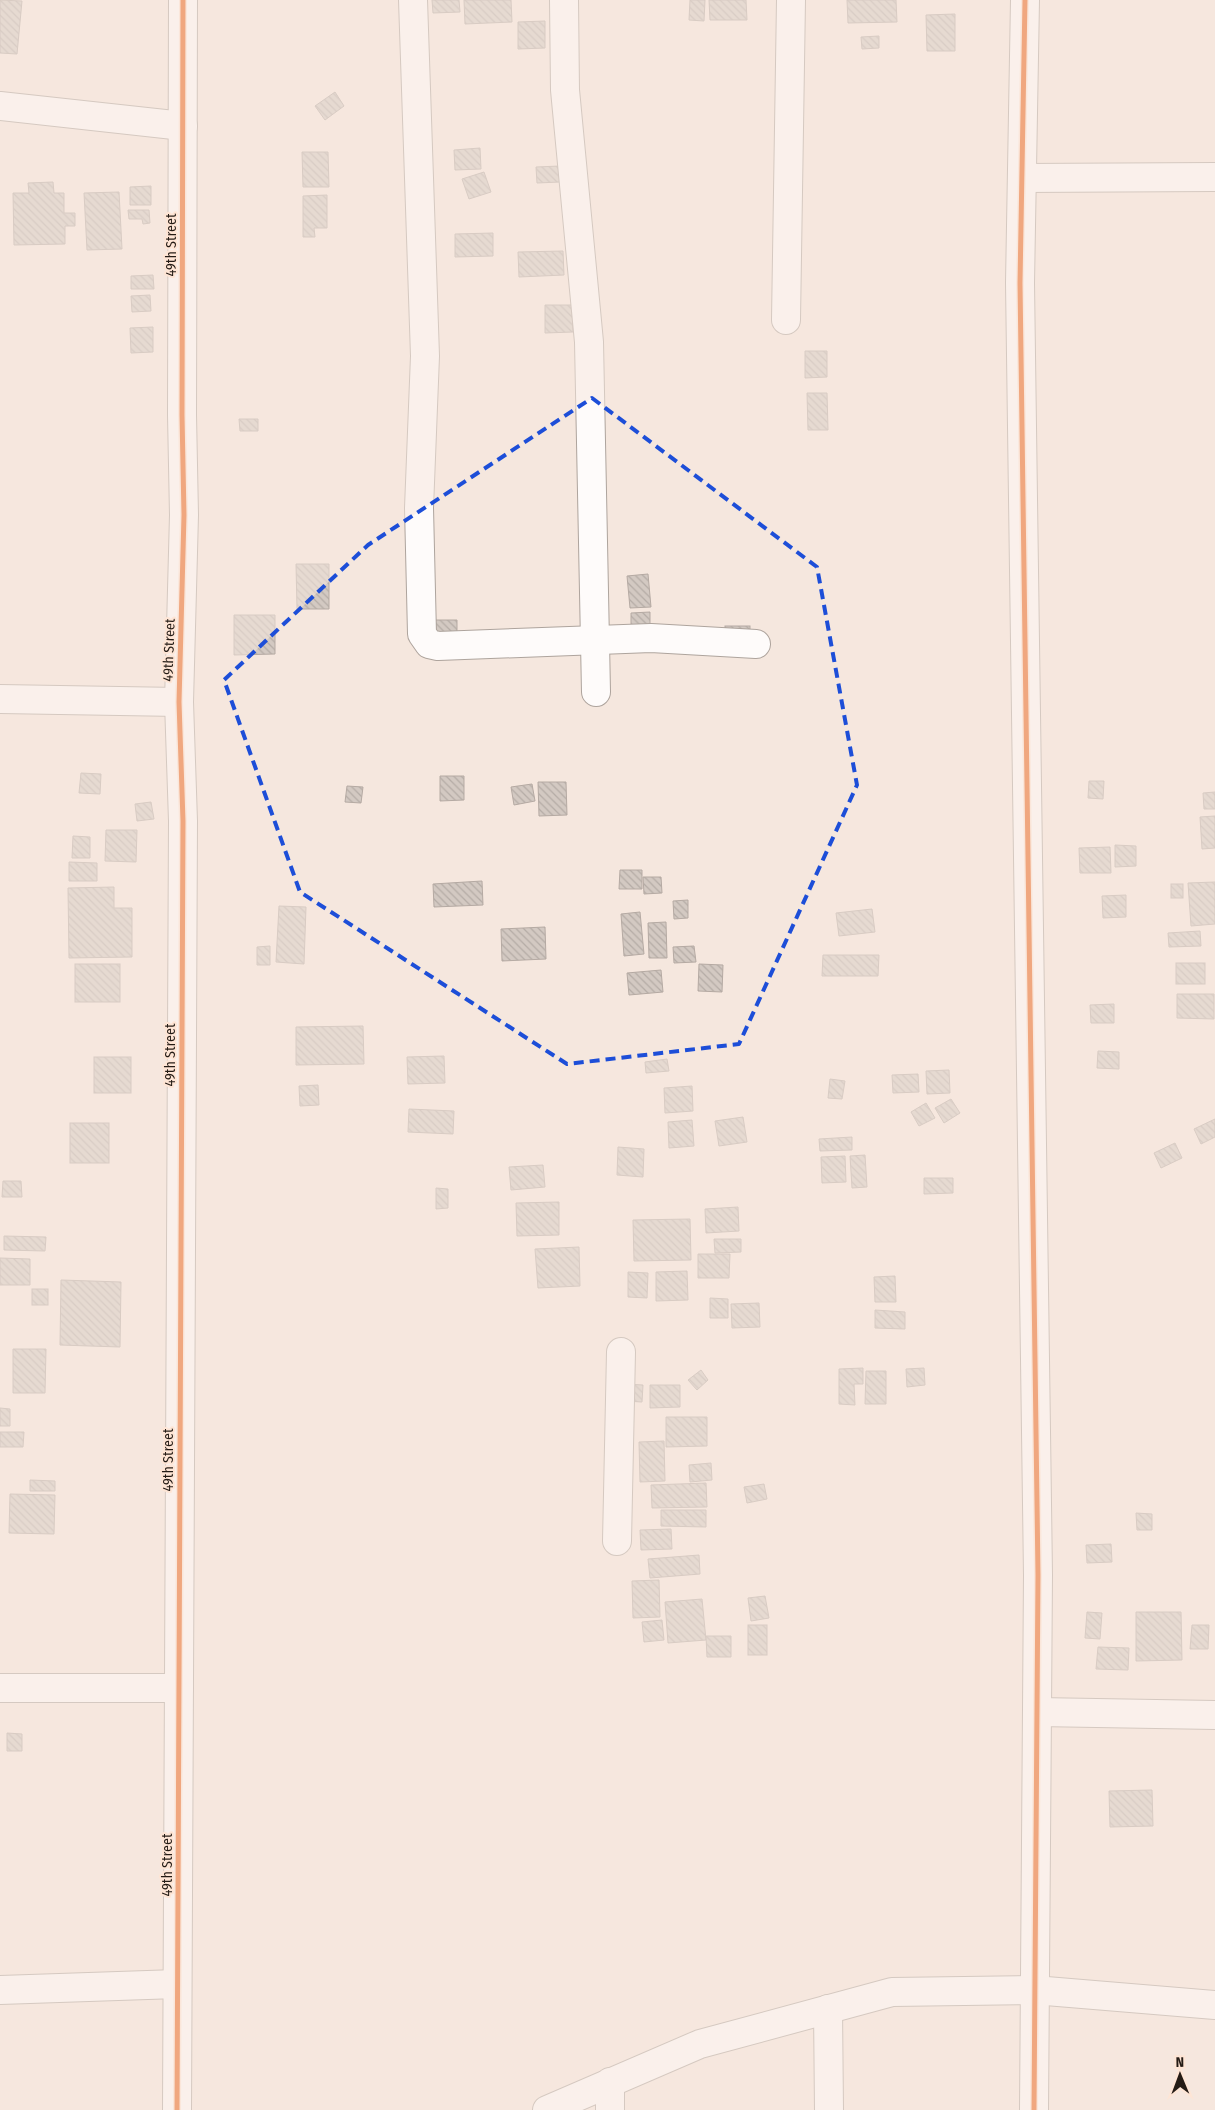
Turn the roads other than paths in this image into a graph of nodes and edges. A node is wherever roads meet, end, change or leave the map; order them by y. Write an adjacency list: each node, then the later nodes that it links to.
1 (183, 0): 7 (street, 49th Street)
2 (413, 0): 11 (street)
3 (564, 0): 11 (street)
4 (791, 0): 10 (street)
5 (1026, 0): 9 (street)
6 (0, 106): 7 (street)
7 (183, 126): 15 (street, 49th Street)
8 (1215, 177): 9 (street)
9 (1022, 178): 20 (street)
10 (786, 320)
11 (594, 640): 12 (street); 13 (street)
12 (756, 644)
13 (596, 692)
14 (0, 699): 15 (street)
15 (179, 702): 19 (street, 49th Street)
16 (621, 1352): 17 (street)
17 (618, 1541)
18 (0, 1688): 19 (street)
19 (179, 1688): 22 (street, 49th Street)
20 (1037, 1712): 21 (street); 24 (street)
21 (1215, 1715)
22 (178, 1984): 23 (street); 28 (street, 49th Street)
23 (0, 1990)
24 (1034, 1990): 25 (street); 26 (street); 32 (street)
25 (1215, 2005)
26 (828, 2009): 27 (street); 31 (street)
27 (610, 2082): 29 (street); 30 (street)
28 (177, 2110)
29 (547, 2110)
30 (610, 2110)
31 (829, 2110)
32 (1034, 2110)

